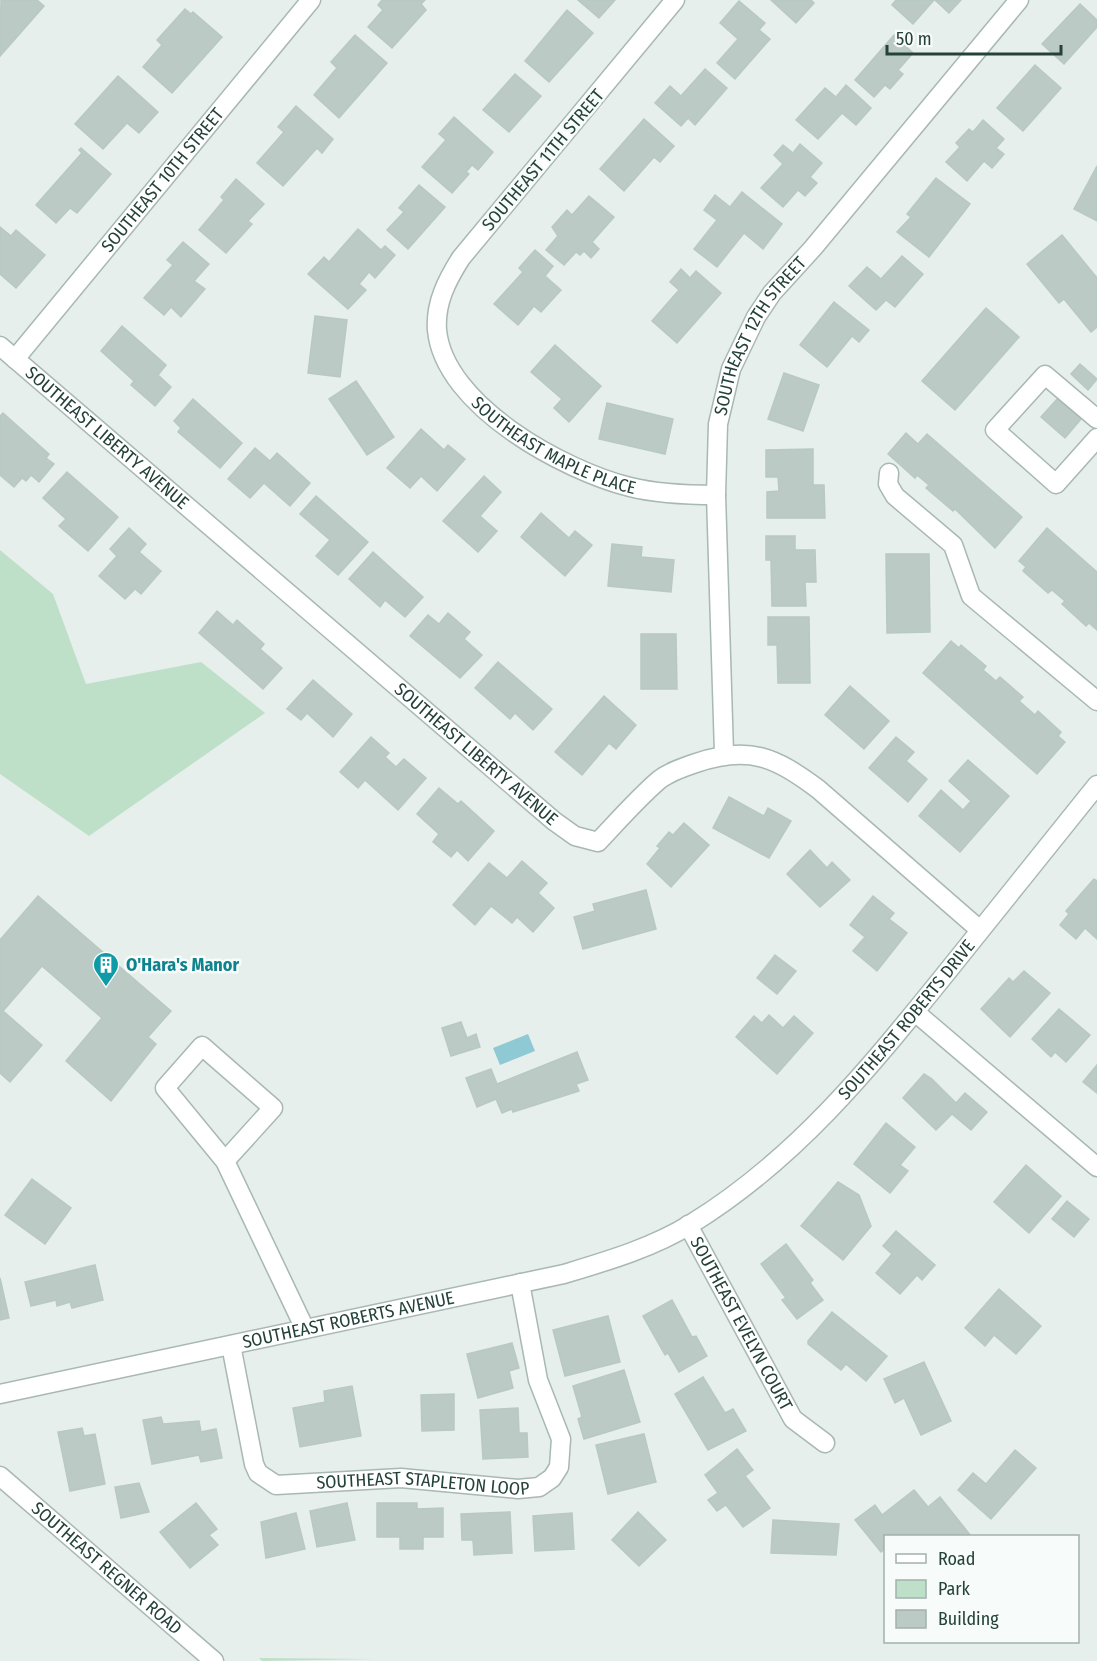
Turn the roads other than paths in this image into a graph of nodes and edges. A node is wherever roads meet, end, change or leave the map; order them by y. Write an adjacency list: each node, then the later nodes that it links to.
1 (311, 0): 6 (street, SOUTHEAST 10TH STREET)
2 (675, 0): 4 (street, SOUTHEAST 11TH STREET)
3 (1019, 0): 10 (street, SOUTHEAST 12TH STREET)
4 (437, 332): 10 (street, SOUTHEAST MAPLE PLACE)
5 (0, 346): 6 (street, SOUTHEAST LIBERTY AVENUE)
6 (15, 359): 12 (street, SOUTHEAST LIBERTY AVENUE)
7 (1097, 419): 8 (street)
8 (1097, 438)
9 (889, 473): 11 (street)
10 (716, 495): 12 (street, SOUTHEAST 12TH STREET)
11 (1097, 701)
12 (724, 753): 14 (street, SOUTHEAST LIBERTY AVENUE)
13 (1095, 793): 14 (street, SOUTHEAST ROBERTS DRIVE)
14 (980, 930): 15 (street, SOUTHEAST ROBERTS DRIVE)
15 (915, 1012): 17 (street); 18 (street, SOUTHEAST ROBERTS DRIVE)
16 (225, 1161): 16 (street); 20 (street)
17 (1097, 1167)
18 (688, 1225): 19 (street, SOUTHEAST ROBERTS AVENUE); 23 (street, SOUTHEAST EVELYN COURT)
19 (520, 1283): 20 (street, SOUTHEAST ROBERTS AVENUE); 21 (street, SOUTHEAST STAPLETON LOOP)
20 (305, 1329): 21 (street, SOUTHEAST ROBERTS AVENUE)
21 (231, 1345): 22 (street, SOUTHEAST ROBERTS AVENUE)
22 (0, 1394)
23 (825, 1443)
24 (0, 1476): 25 (street, SOUTHEAST REGNER ROAD)
25 (214, 1661)

